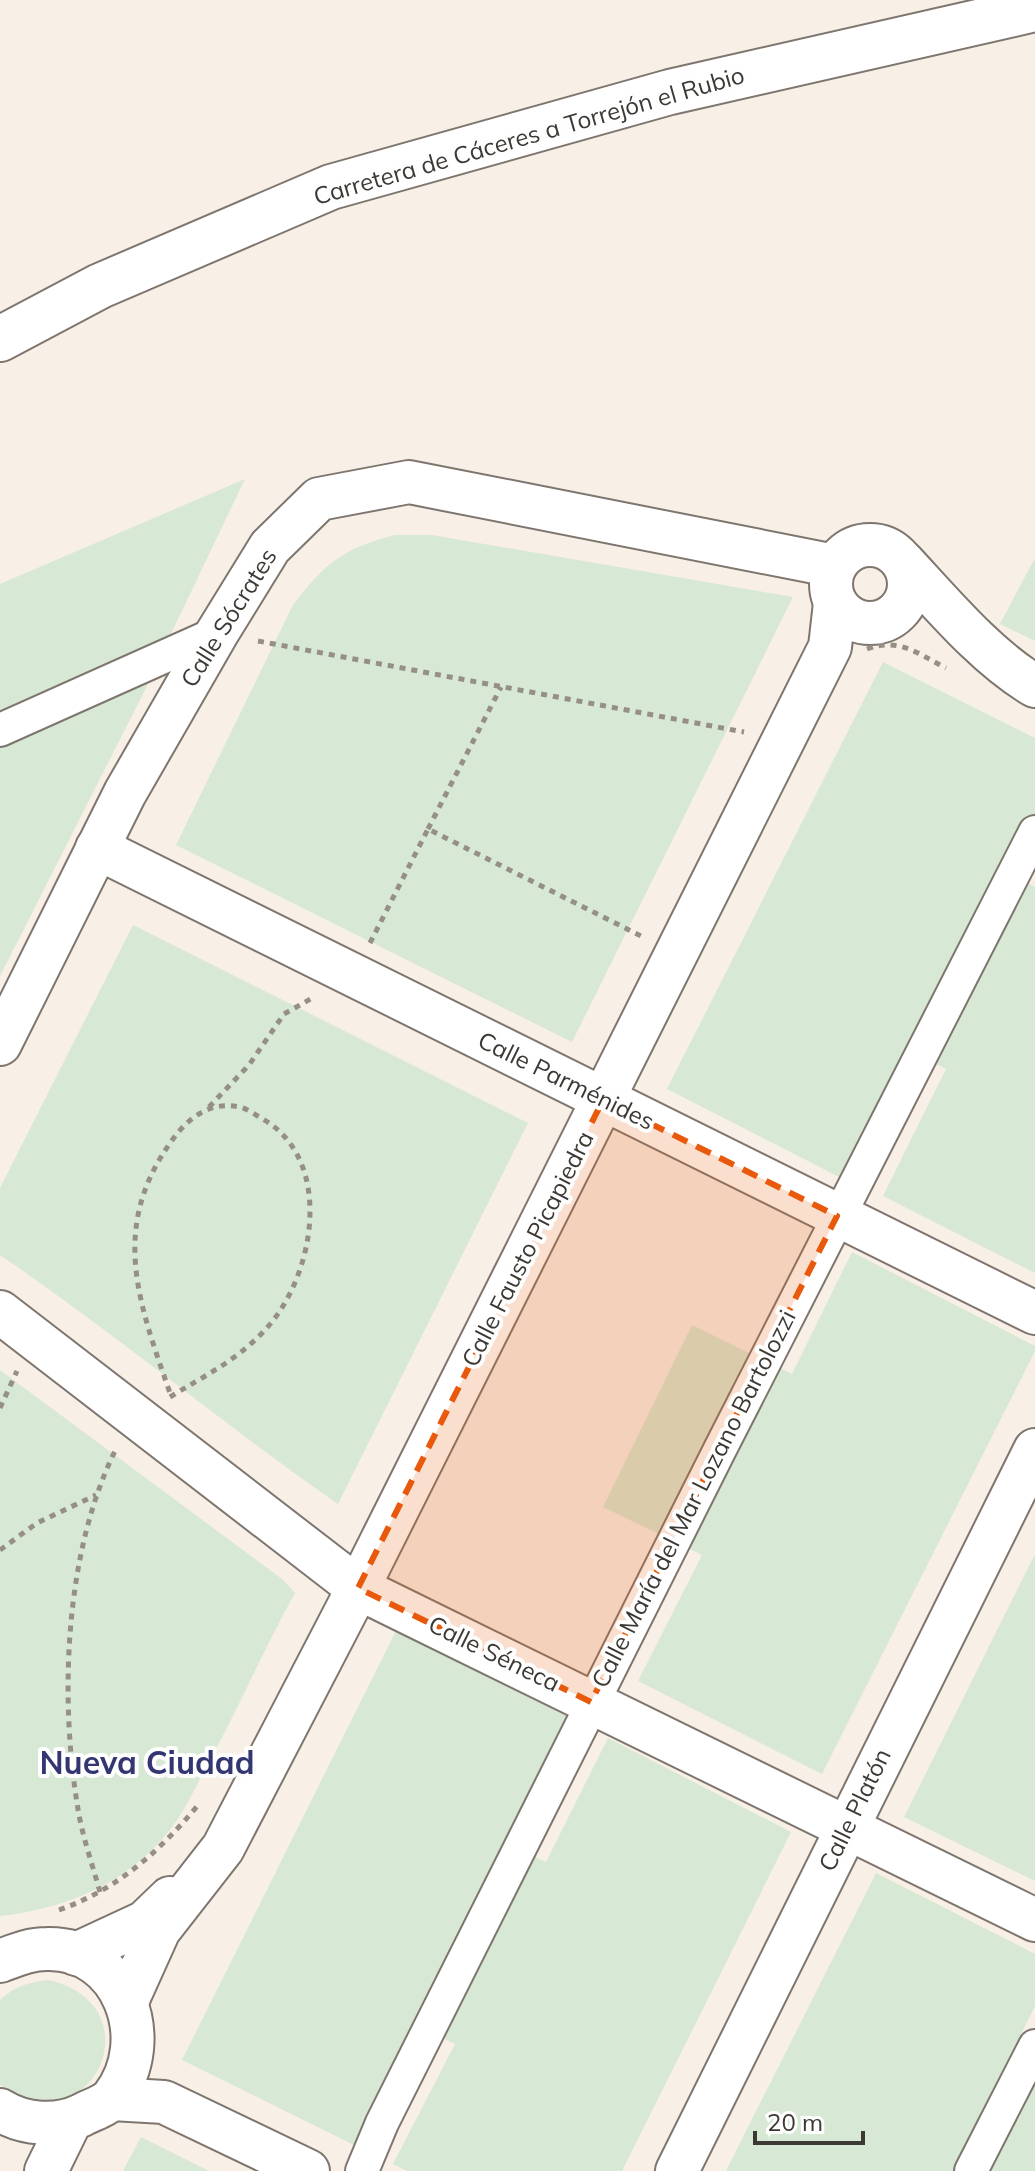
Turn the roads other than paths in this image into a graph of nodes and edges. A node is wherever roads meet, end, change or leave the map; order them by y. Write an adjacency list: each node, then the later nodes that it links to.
1 (1035, 9): 2 (street, Carretera de Cáceres a Torrejón el Rubio)
2 (0, 339)
3 (903, 562): 4 (street); 4 (street); 6 (street)
4 (845, 598): 5 (street, Calle Sócrates); 11 (street, Calle Fausto Picapiedra)
5 (217, 633): 7 (street); 9 (street, Calle Sócrates)
6 (1035, 686)
7 (0, 730)
8 (1035, 832): 12 (street, Calle María del Mar Lozano Bartolozzi)
9 (97, 848): 10 (street, Calle Sócrates); 11 (street, Calle Parménides)
10 (0, 1044)
11 (603, 1100): 12 (street, Calle Parménides); 16 (street, Calle Fausto Picapiedra)
12 (837, 1216): 14 (street, Calle Parménides); 17 (street, Calle María del Mar Lozano Bartolozzi)
13 (0, 1312): 16 (street, Calle Séneca)
14 (1035, 1313)
15 (1035, 1450): 18 (street, Calle Platón)
16 (358, 1588): 17 (street, Calle Séneca); 19 (street, Calle Fausto Picapiedra)
17 (591, 1702): 18 (street, Calle Séneca); 31 (street, Calle María del Mar Lozano Bartolozzi)
18 (846, 1829): 20 (street, Calle Séneca); 32 (street, Calle Platón)
19 (223, 1848): 21 (street, Calle Fausto Picapiedra); 23 (street, Calle Fausto Picapiedra)
20 (1035, 1920)
21 (76, 1954): 22 (street); 23 (street)
22 (0, 1961)
23 (130, 2020): 25 (street, Calle Fausto Picapiedra); 26 (street)
24 (1035, 2046): 33 (street)
25 (112, 2099): 26 (street); 28 (street)
26 (164, 2102): 30 (street)
27 (0, 2110): 28 (street)
28 (71, 2120): 29 (street)
29 (46, 2171)
30 (308, 2171)
31 (362, 2171)
32 (677, 2171)
33 (971, 2171)

